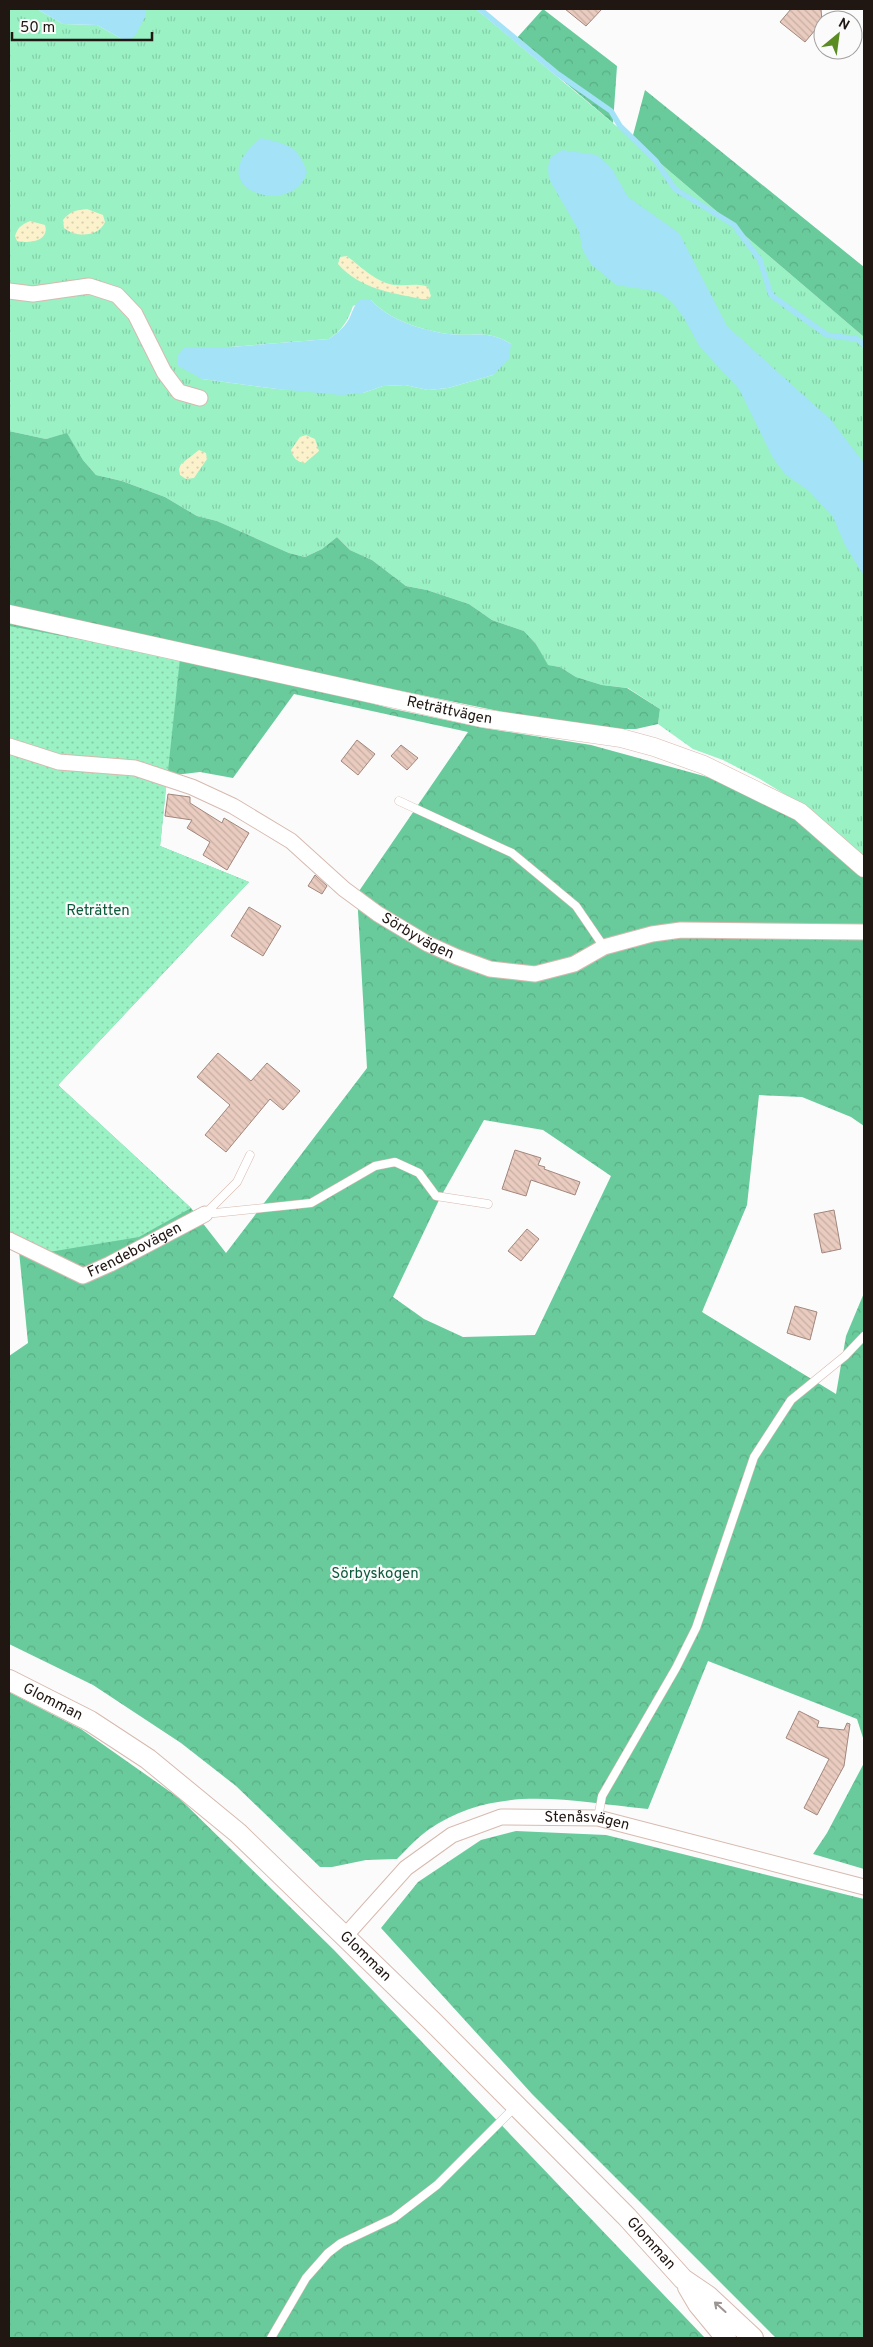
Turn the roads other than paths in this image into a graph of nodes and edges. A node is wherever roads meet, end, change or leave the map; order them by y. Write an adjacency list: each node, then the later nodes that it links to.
1 (9, 291): 2 (street)
2 (200, 398)
3 (9, 614): 6 (street, Reträttvägen)
4 (9, 746): 8 (street, Sörbyvägen)
5 (399, 801): 8 (lane)
6 (864, 868)
7 (864, 932): 8 (street, Sörbyvägen)
8 (604, 947)
9 (250, 1155): 11 (lane)
10 (488, 1204): 11 (lane)
11 (205, 1214): 12 (street, Frendebovägen)
12 (9, 1240)
13 (864, 1336): 15 (lane)
14 (9, 1680): 17 (main road, Glomman)
15 (598, 1818): 16 (street, Stenåsvägen); 17 (street, Stenåsvägen)
16 (864, 1887)
17 (346, 1936): 18 (main road, Glomman)
18 (516, 2105): 19 (main road, Glomman); 20 (lane)
19 (683, 2279): 21 (main road, Glomman); 22 (main road, Glomman, one-way to 19)
20 (271, 2338)
21 (726, 2338)
22 (754, 2338)

